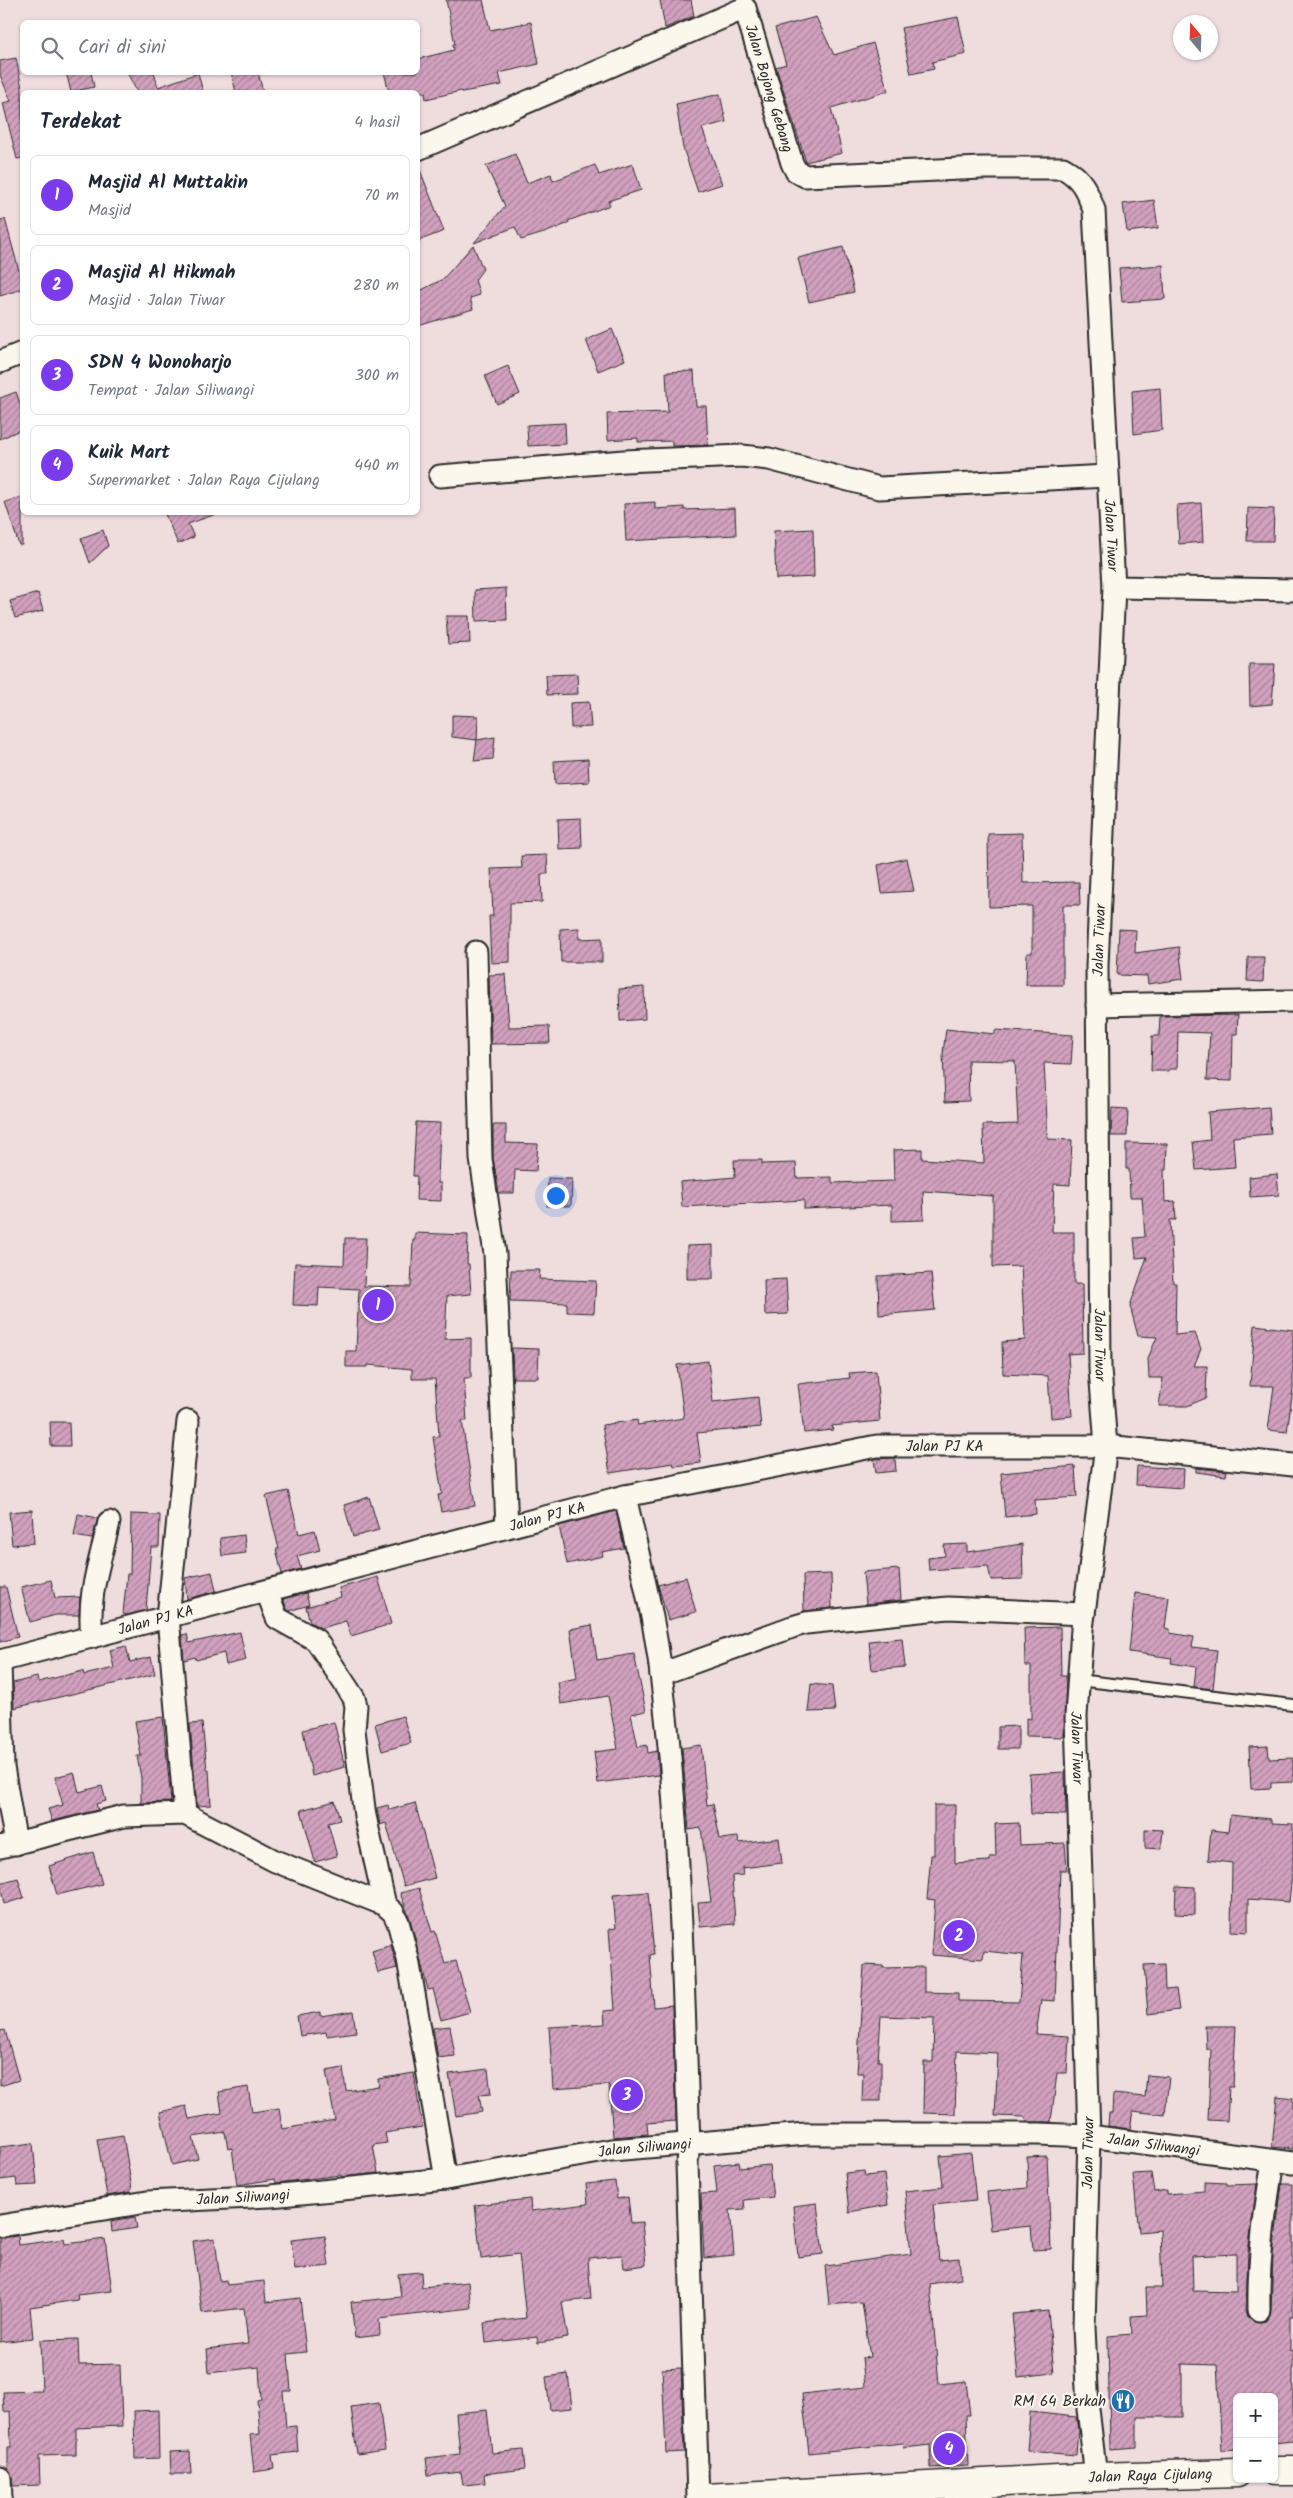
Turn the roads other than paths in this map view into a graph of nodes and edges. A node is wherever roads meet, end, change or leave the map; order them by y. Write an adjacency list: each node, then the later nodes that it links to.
1 (744, 4): 2 (street, Jalan Bojong Gebang); 3 (street, Jalan Bojong Gebang)
2 (420, 147)
3 (1094, 210): 7 (street, Jalan Tiwar)
4 (20, 354): 5 (street)
5 (0, 362)
6 (440, 476): 7 (street)
7 (1107, 476): 8 (street, Jalan Tiwar)
8 (1114, 587): 9 (street); 12 (street, Jalan Tiwar)
9 (1293, 590)
10 (476, 952): 18 (street)
11 (1293, 1001): 12 (street)
12 (1097, 1005): 14 (street, Jalan Tiwar)
13 (188, 1421): 21 (street)
14 (1106, 1446): 15 (street, Jalan PJ KA); 16 (street, Jalan PJ KA); 20 (street, Jalan Tiwar)
15 (1293, 1465)
16 (625, 1496): 18 (street, Jalan PJ KA); 24 (street)
17 (109, 1522): 22 (street)
18 (507, 1527): 19 (street, Jalan PJ KA)
19 (267, 1592): 21 (street, Jalan PJ KA); 29 (street)
20 (1084, 1614): 24 (street); 25 (street, Jalan Tiwar)
21 (168, 1617): 22 (street, Jalan PJ KA); 27 (street)
22 (92, 1637): 23 (street, Jalan PJ KA)
23 (0, 1661): 28 (street)
24 (661, 1674): 31 (street)
25 (1078, 1680): 26 (lane); 30 (street, Jalan Tiwar)
26 (1293, 1705)
27 (185, 1814): 28 (street); 29 (street)
28 (8, 1846)
29 (385, 1905): 33 (street)
30 (1090, 2136): 31 (street, Jalan Siliwangi); 32 (street, Jalan Siliwangi); 39 (street, Jalan Tiwar)
31 (689, 2144): 33 (street, Jalan Siliwangi); 42 (street)
32 (1283, 2162): 35 (street)
33 (446, 2178): 34 (street, Jalan Siliwangi)
34 (0, 2226)
35 (1259, 2310)
36 (1293, 2471): 37 (highway)
37 (1278, 2472)
38 (1233, 2473): 39 (highway, Jalan Raya Cijulang)
39 (1096, 2477): 43 (highway, Jalan Raya Cijulang)
40 (0, 2478): 41 (street)
41 (1, 2498)
42 (698, 2498)
43 (705, 2498)

